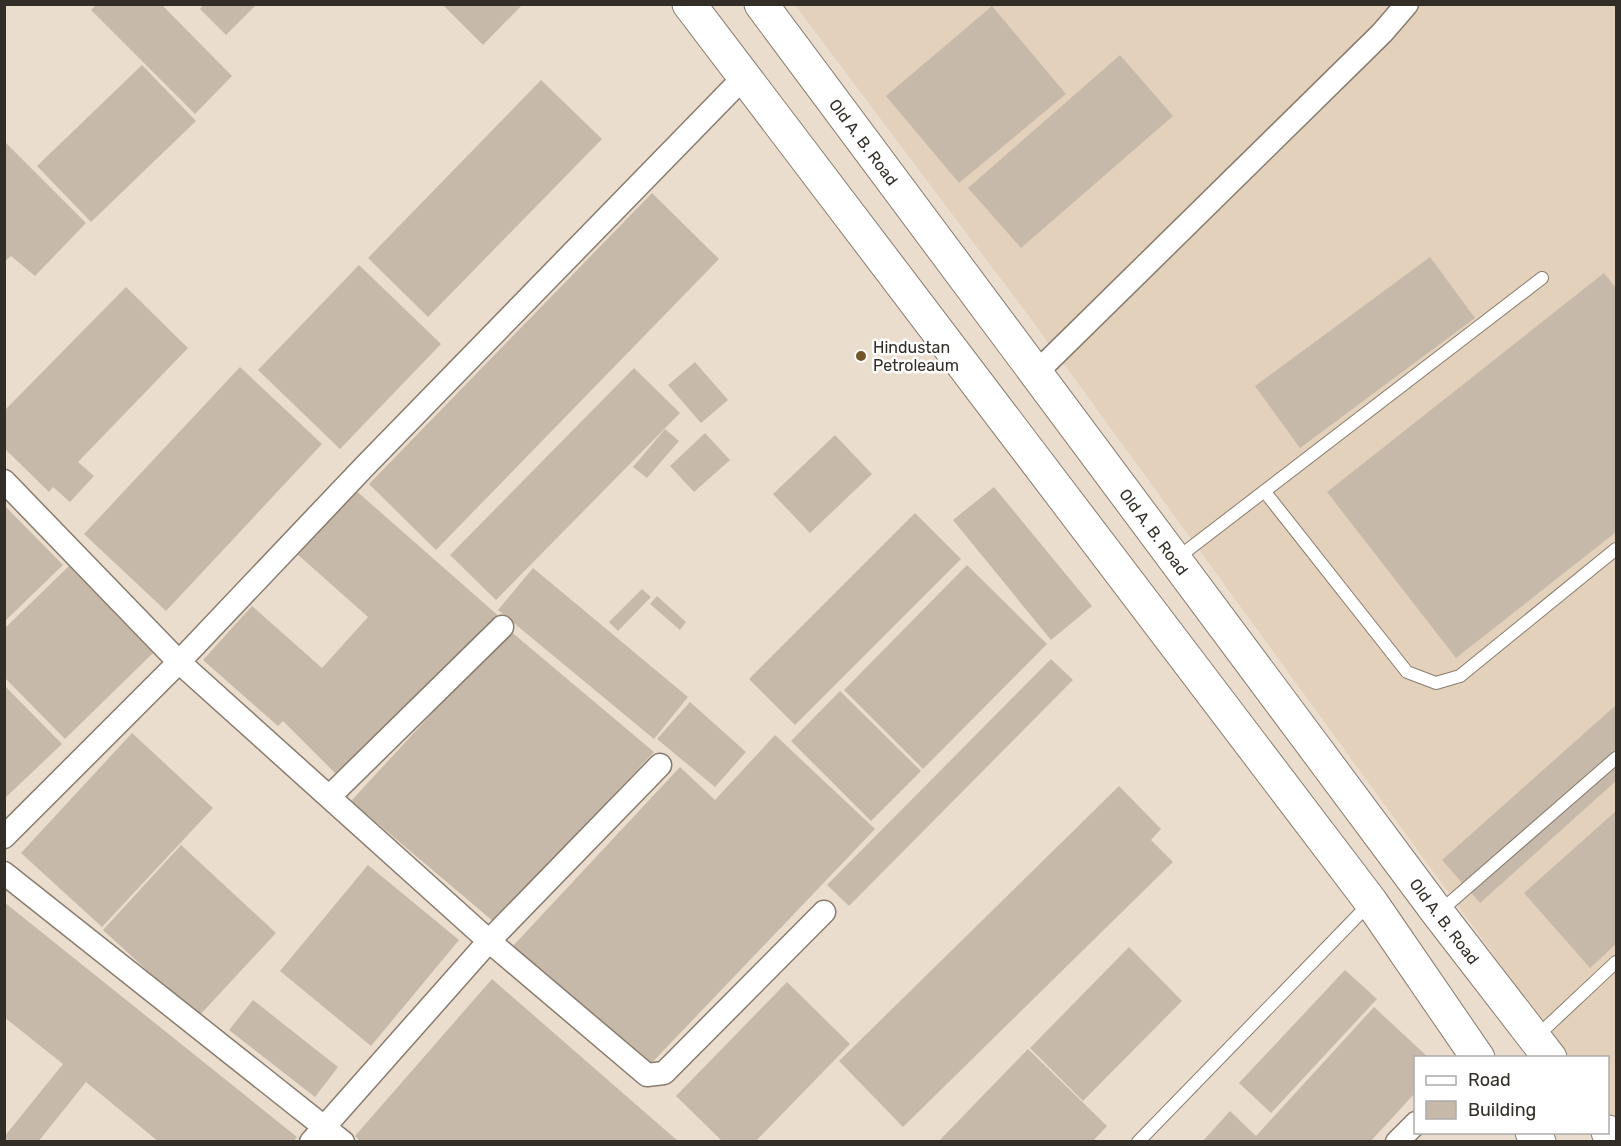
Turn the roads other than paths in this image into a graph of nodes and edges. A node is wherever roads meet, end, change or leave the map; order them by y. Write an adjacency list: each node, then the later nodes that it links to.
1 (690, 4): 4 (main road)
2 (761, 4): 6 (main road, Old A. B. Road)
3 (1407, 4): 6 (street)
4 (744, 77): 12 (street); 18 (main road)
5 (1542, 278): 8 (lane)
6 (1036, 372): 10 (main road, Old A. B. Road)
7 (4, 481): 12 (street)
8 (1265, 492): 9 (lane); 10 (lane)
9 (1617, 549)
10 (1174, 561): 20 (main road, Old A. B. Road)
11 (502, 627): 15 (street)
12 (179, 662): 15 (street); 16 (street)
13 (1617, 759): 20 (lane)
14 (660, 765): 21 (street)
15 (329, 797): 21 (street)
16 (4, 837)
17 (4, 873): 26 (street)
18 (1371, 902): 24 (main road); 28 (lane)
19 (824, 912): 21 (street)
20 (1438, 913): 23 (main road, Old A. B. Road)
21 (489, 941): 26 (street)
22 (1617, 962): 23 (lane)
23 (1542, 1048)
24 (1477, 1056)
25 (1414, 1125): 29 (street)
26 (318, 1134): 27 (street)
27 (343, 1142)
28 (1138, 1142)
29 (1397, 1142)

